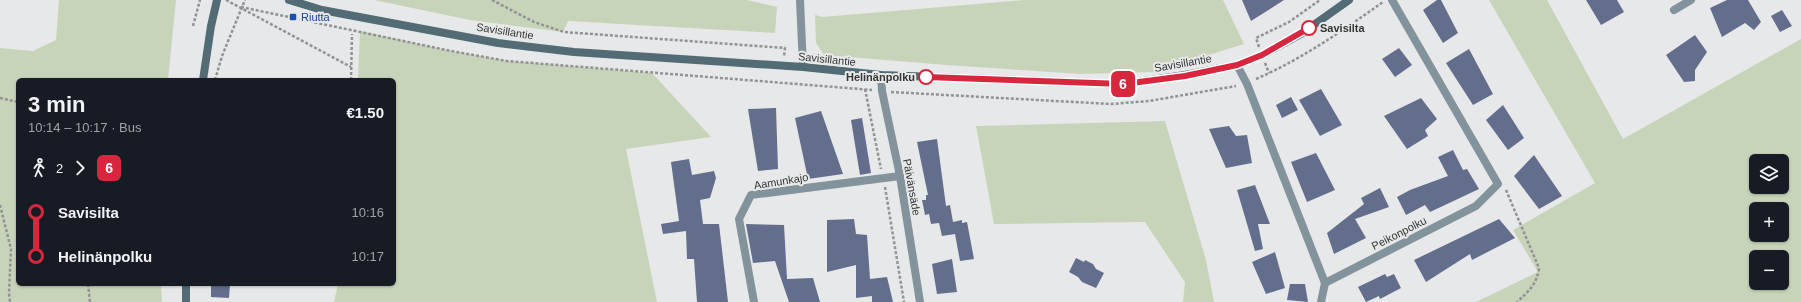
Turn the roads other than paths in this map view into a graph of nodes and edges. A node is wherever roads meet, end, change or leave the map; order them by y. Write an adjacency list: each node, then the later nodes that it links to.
1 (217, 0): 11 (street)
2 (289, 0): 9 (street, Savisillantie)
3 (800, 0): 9 (street)
4 (1349, 0): 8 (street, Savisillantie)
5 (1392, 0): 13 (street, Peikonpolku)
6 (1691, 0): 7 (street)
7 (1674, 10)
8 (1237, 65): 10 (street, Savisillantie); 13 (street)
9 (803, 67): 10 (street, Savisillantie)
10 (881, 76): 12 (street, Päivänsäde)
11 (203, 78)
12 (900, 176): 16 (street, Aamunkajo); 17 (street, Päivänsäde)
13 (1325, 283): 18 (street)
14 (186, 286): 15 (street)
15 (186, 302)
16 (754, 302)
17 (920, 302)
18 (1321, 302)

